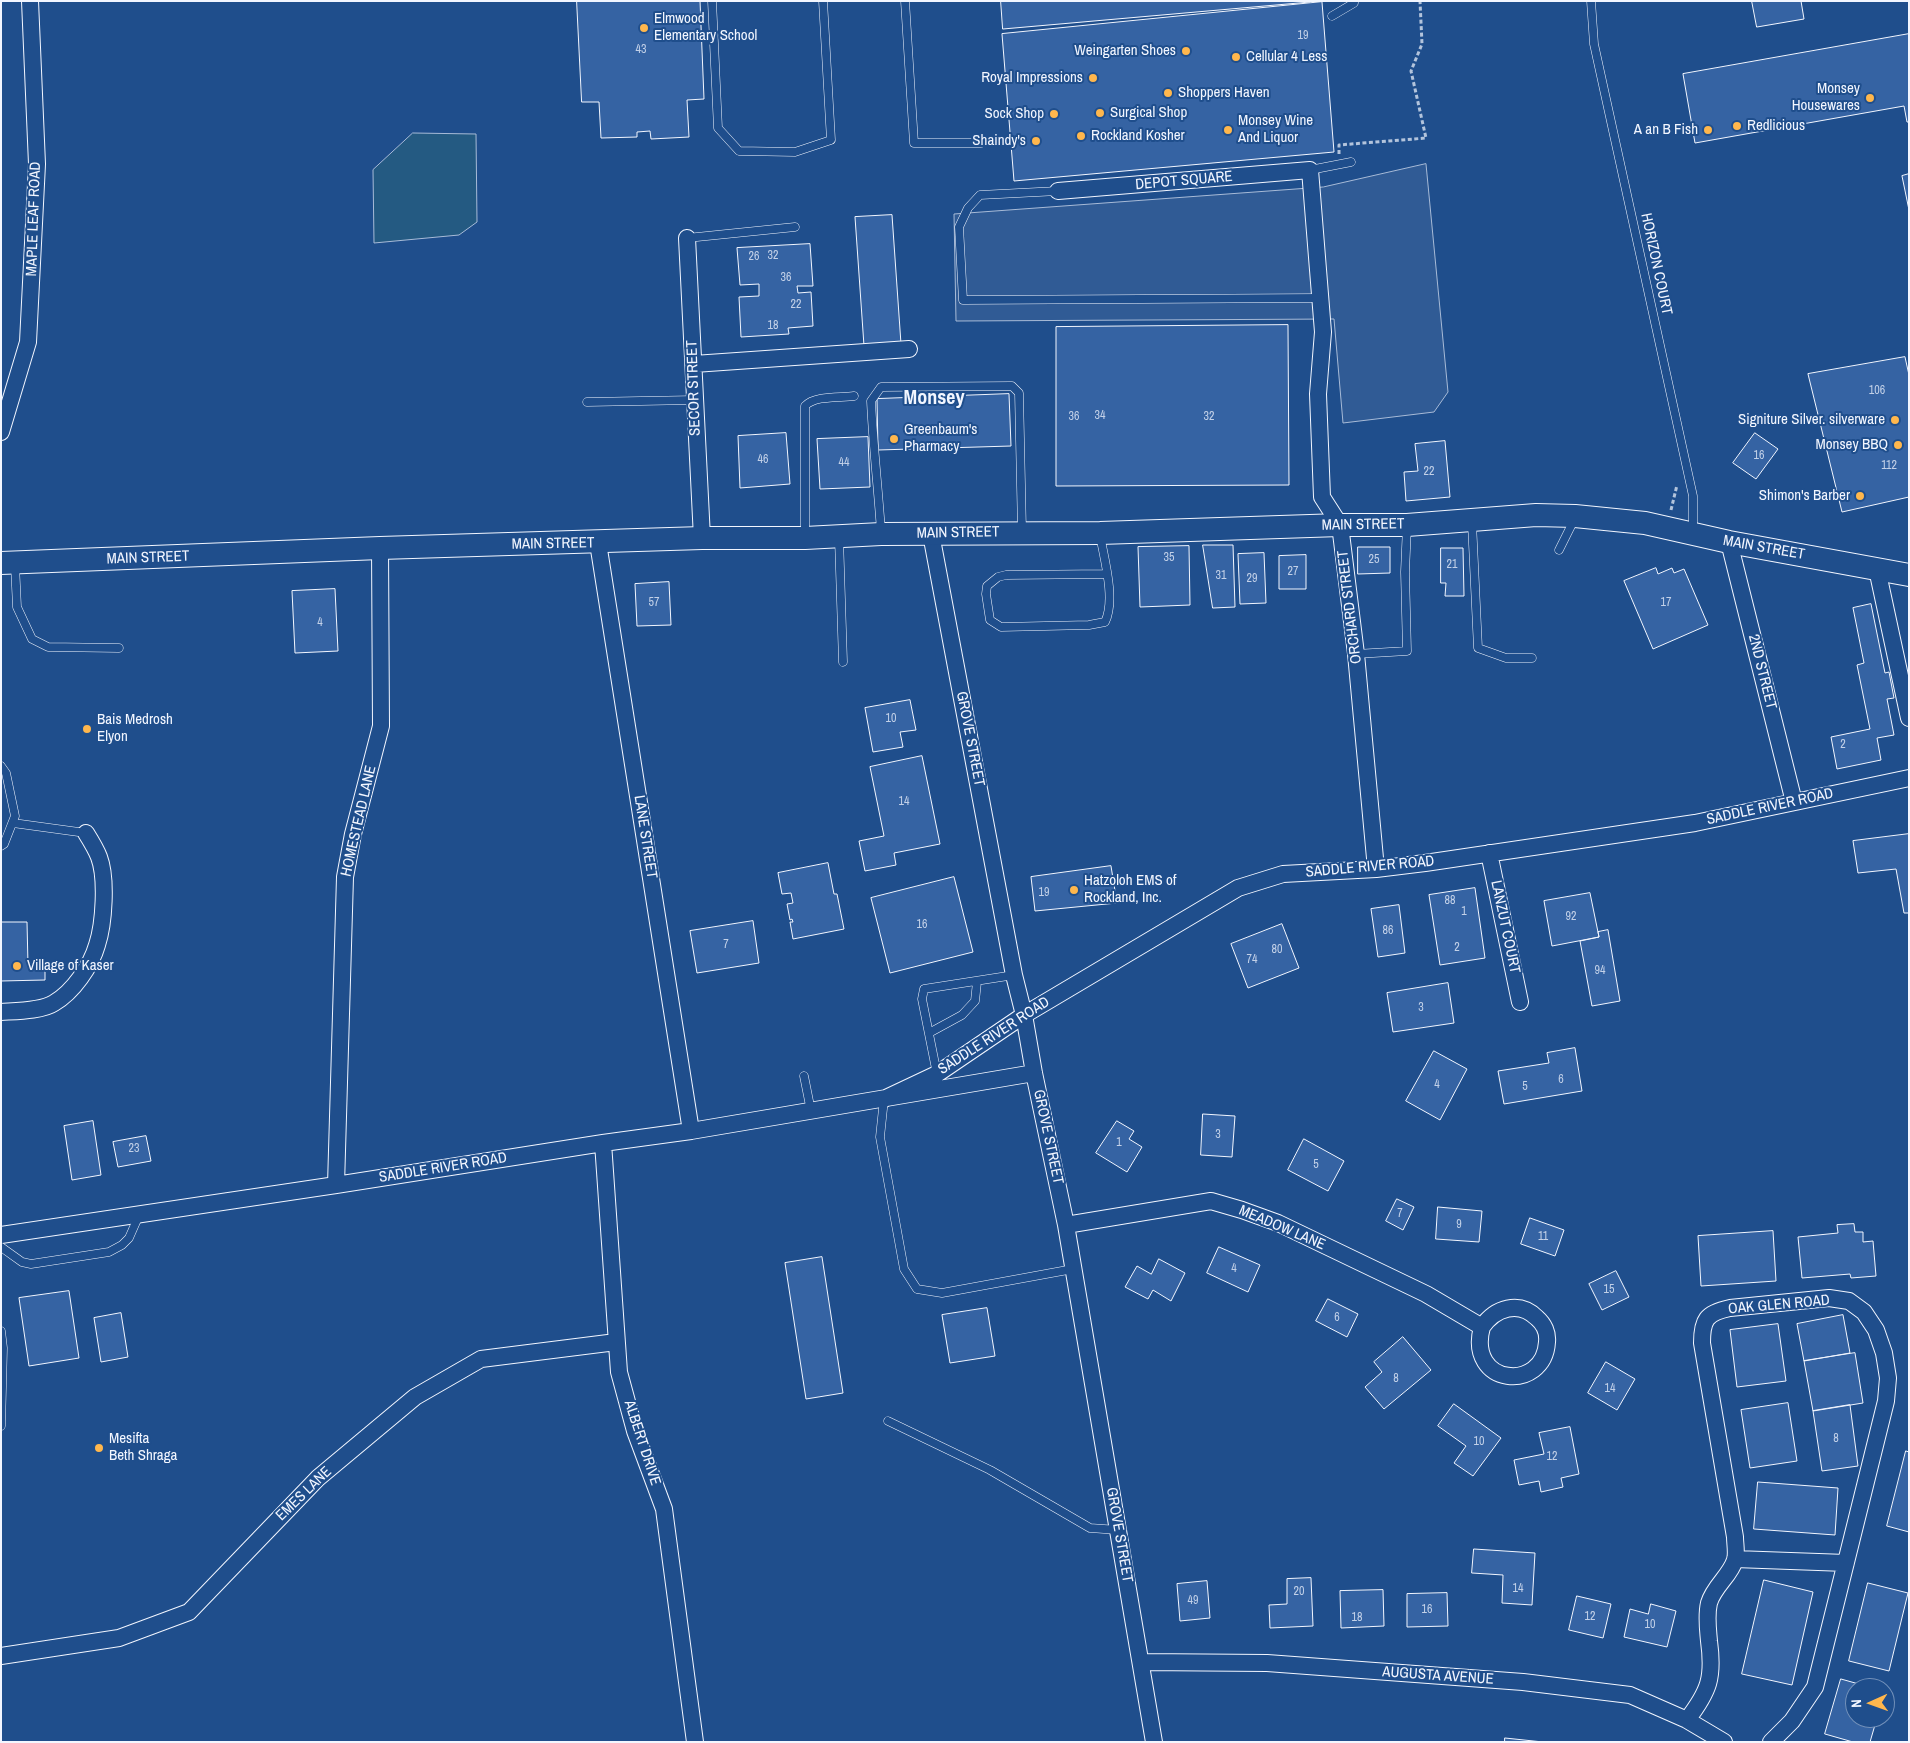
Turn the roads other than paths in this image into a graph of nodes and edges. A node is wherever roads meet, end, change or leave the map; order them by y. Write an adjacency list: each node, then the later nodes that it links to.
1 (30, 1): 20 (street, MAPLE LEAF ROAD)
2 (712, 1): 3 (lane)
3 (823, 1)
4 (905, 1): 8 (lane)
5 (1354, 1): 7 (lane)
6 (1591, 1): 29 (lane, HORIZON COURT)
7 (1332, 16)
8 (980, 143)
9 (1351, 162): 10 (lane)
10 (1310, 170): 11 (street, DEPOT SQUARE); 14 (street, ORCHARD STREET)
11 (1058, 191): 14 (lane)
12 (795, 226): 13 (lane)
13 (687, 238): 16 (street, SECOR STREET)
14 (1320, 298): 23 (street, ORCHARD STREET)
15 (909, 349): 16 (street)
16 (694, 364): 18 (street, SECOR STREET)
17 (854, 396): 32 (lane)
18 (694, 400): 19 (lane); 31 (street, SECOR STREET)
19 (587, 402)
20 (1, 432)
21 (1576, 516): 22 (main road, MAIN STREET); 29 (main road, MAIN STREET); 36 (lane)
22 (1472, 521): 24 (main road, MAIN STREET); 43 (lane)
23 (1340, 525): 24 (main road, MAIN STREET); 26 (main road, MAIN STREET); 42 (street, ORCHARD STREET)
24 (1407, 525): 42 (lane)
25 (1022, 533): 26 (main road, MAIN STREET); 27 (lane); 28 (main road, MAIN STREET)
26 (1100, 533): 39 (lane)
27 (881, 534): 28 (main road, MAIN STREET); 30 (main road, MAIN STREET)
28 (931, 534): 54 (street, GROVE STREET)
29 (1693, 534): 33 (main road, MAIN STREET)
30 (838, 536): 32 (main road, MAIN STREET); 44 (lane)
31 (702, 538): 32 (main road, MAIN STREET); 34 (main road, MAIN STREET)
32 (805, 538)
33 (1730, 542): 38 (main road, MAIN STREET); 48 (street, 2ND STREET)
34 (598, 543): 35 (main road, MAIN STREET); 65 (street, LANE STREET)
35 (380, 548): 37 (main road, MAIN STREET); 67 (street, HOMESTEAD LANE)
36 (1559, 550)
37 (8, 563): 41 (lane)
38 (1877, 569): 40 (main road, MAIN STREET); 45 (street)
39 (1107, 574): 39 (lane)
40 (1909, 575)
41 (119, 648)
42 (1356, 654): 53 (street, ORCHARD STREET)
43 (1532, 658)
44 (844, 662)
45 (1909, 718)
46 (1, 766): 49 (lane)
47 (1909, 778): 48 (street, SADDLE RIVER ROAD)
48 (1794, 802): 52 (street, SADDLE RIVER ROAD)
49 (13, 823): 50 (lane); 51 (lane)
50 (86, 834): 57 (street)
51 (1, 846)
52 (1489, 853): 53 (street, SADDLE RIVER ROAD); 56 (street, LANZUT COURT)
53 (1376, 869): 58 (street, SADDLE RIVER ROAD)
54 (1014, 975): 55 (lane); 58 (street, GROVE STREET)
55 (977, 982): 59 (lane); 59 (lane)
56 (1520, 1002)
57 (1, 1012)
58 (1024, 1015): 60 (street, GROVE STREET); 61 (street, SADDLE RIVER ROAD)
59 (929, 1033): 61 (lane)
60 (1034, 1073): 63 (street, SADDLE RIVER ROAD); 69 (street, GROVE STREET)
61 (937, 1074): 63 (street, SADDLE RIVER ROAD)
62 (804, 1076): 64 (lane)
63 (884, 1099): 64 (street, SADDLE RIVER ROAD); 72 (lane)
64 (811, 1111): 65 (street, SADDLE RIVER ROAD)
65 (691, 1131): 66 (street, SADDLE RIVER ROAD)
66 (604, 1143): 67 (street, SADDLE RIVER ROAD); 75 (street, ALBERT DRIVE)
67 (336, 1185): 68 (street, SADDLE RIVER ROAD)
68 (140, 1213): 70 (street, SADDLE RIVER ROAD); 71 (lane)
69 (1066, 1225): 72 (street, GROVE STREET); 73 (street, MEADOW LANE)
70 (1, 1235)
71 (1, 1247)
72 (1074, 1269): 78 (street, GROVE STREET)
73 (1482, 1327): 73 (street)
74 (1, 1332): 77 (lane)
75 (616, 1342): 81 (street, EMES LANE); 85 (street, ALBERT DRIVE)
76 (888, 1421): 78 (lane)
77 (1, 1426)
78 (1118, 1530): 82 (street, GROVE STREET)
79 (1735, 1559): 80 (street); 80 (street, OAK GLEN ROAD); 83 (street)
80 (1846, 1563): 84 (street, OAK GLEN ROAD)
81 (1, 1656)
82 (1141, 1662): 83 (street, AUGUSTA AVENUE); 86 (street, GROVE STREET)
83 (1687, 1720): 87 (street, AUGUSTA AVENUE)
84 (1776, 1736)
85 (695, 1742)
86 (1154, 1742)
87 (1724, 1742)

